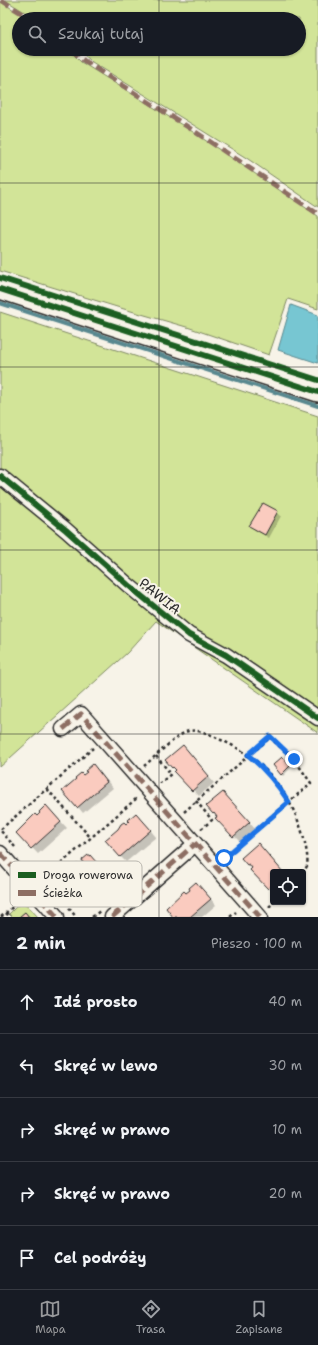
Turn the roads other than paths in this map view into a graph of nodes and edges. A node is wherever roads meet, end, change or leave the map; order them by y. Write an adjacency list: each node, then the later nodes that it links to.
1 (0, 289): 2 (street)
2 (318, 392)
3 (0, 476): 4 (street, PAWIA)
4 (318, 718)
5 (63, 729): 6 (street)
6 (195, 844): 9 (street); 11 (street)
7 (0, 853): 8 (street)
8 (10, 864)
9 (142, 885)
10 (48, 907): 12 (street)
11 (264, 912)
12 (57, 917)

